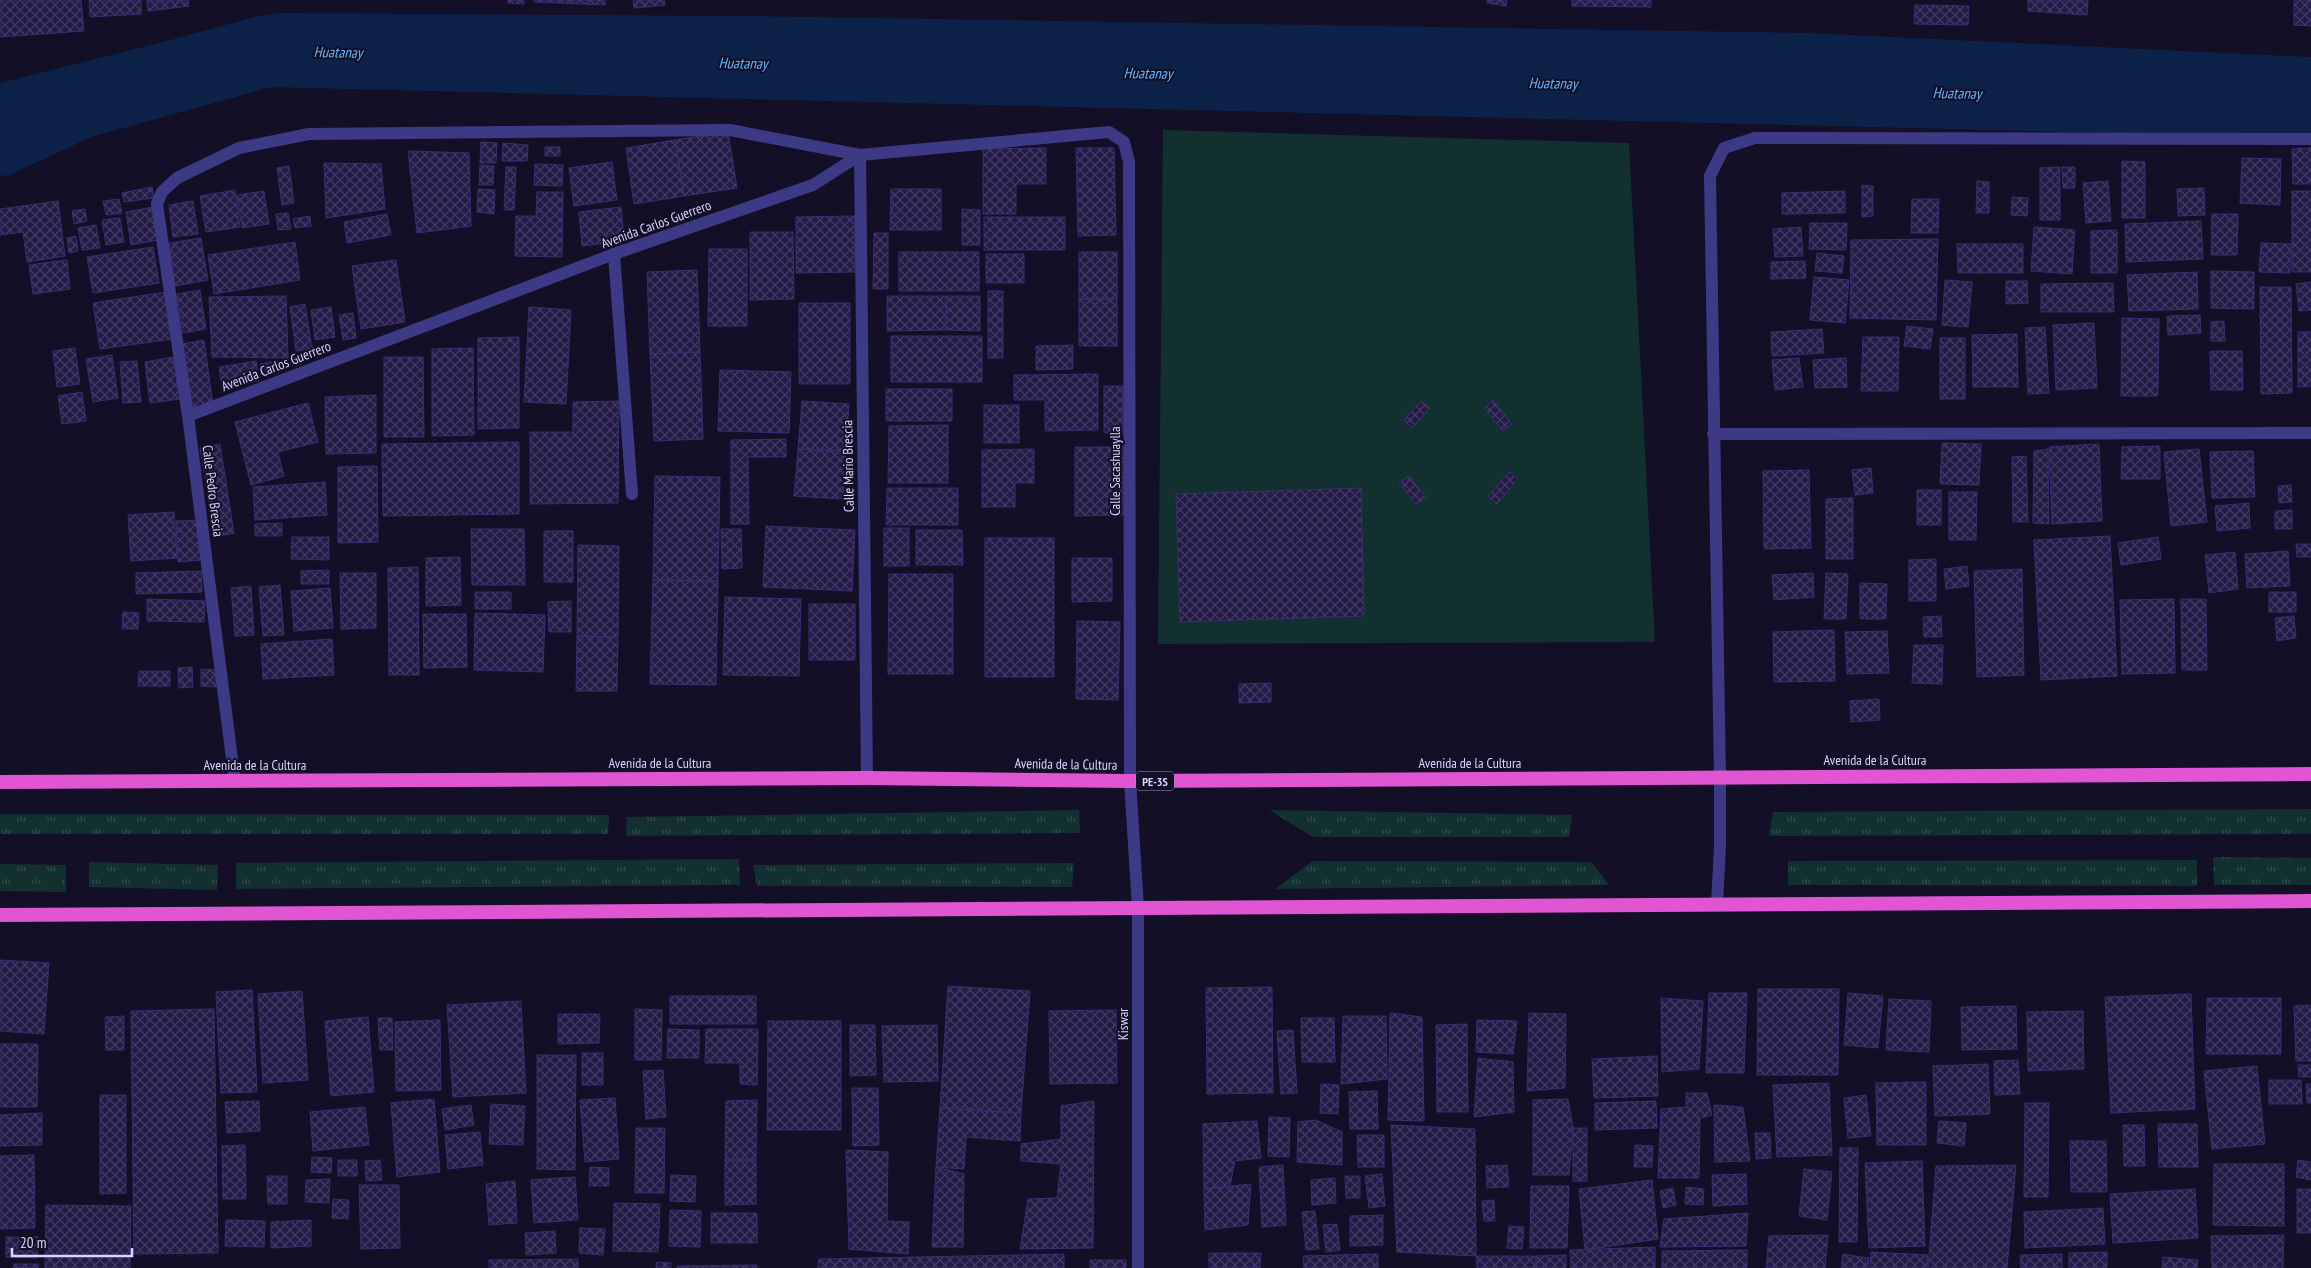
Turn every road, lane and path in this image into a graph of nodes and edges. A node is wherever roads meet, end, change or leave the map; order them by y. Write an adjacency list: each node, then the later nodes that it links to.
1 (2311, 138): 7 (street)
2 (860, 155): 3 (street, Avenida Carlos Guerrero); 4 (street, Avenida Carlos Guerrero); 5 (street, Calle Pedro Brescia); 11 (street, Calle Mario Brescia)
3 (1130, 162): 12 (street, Calle Sacashuaylla)
4 (614, 254): 5 (street, Avenida Carlos Guerrero); 8 (street)
5 (188, 416): 14 (street, Calle Pedro Brescia)
6 (2311, 433): 7 (street)
7 (1713, 434): 10 (street)
8 (632, 494)
9 (2311, 774): 10 (highway, Avenida de la Cultura / PE-3S)
10 (1720, 777): 12 (highway, Avenida de la Cultura / PE-3S); 16 (street)
11 (867, 778): 12 (highway, Avenida de la Cultura / PE-3S); 14 (highway, Avenida de la Cultura / PE-3S)
12 (1130, 781): 17 (street, Kiswar)
13 (0, 782): 14 (highway, Avenida de la Cultura / PE-3S)
14 (235, 782)
15 (2311, 901): 16 (highway)
16 (1717, 905): 17 (highway)
17 (1138, 908): 18 (highway); 19 (street, Kiswar)
18 (0, 915)
19 (1138, 1268)

